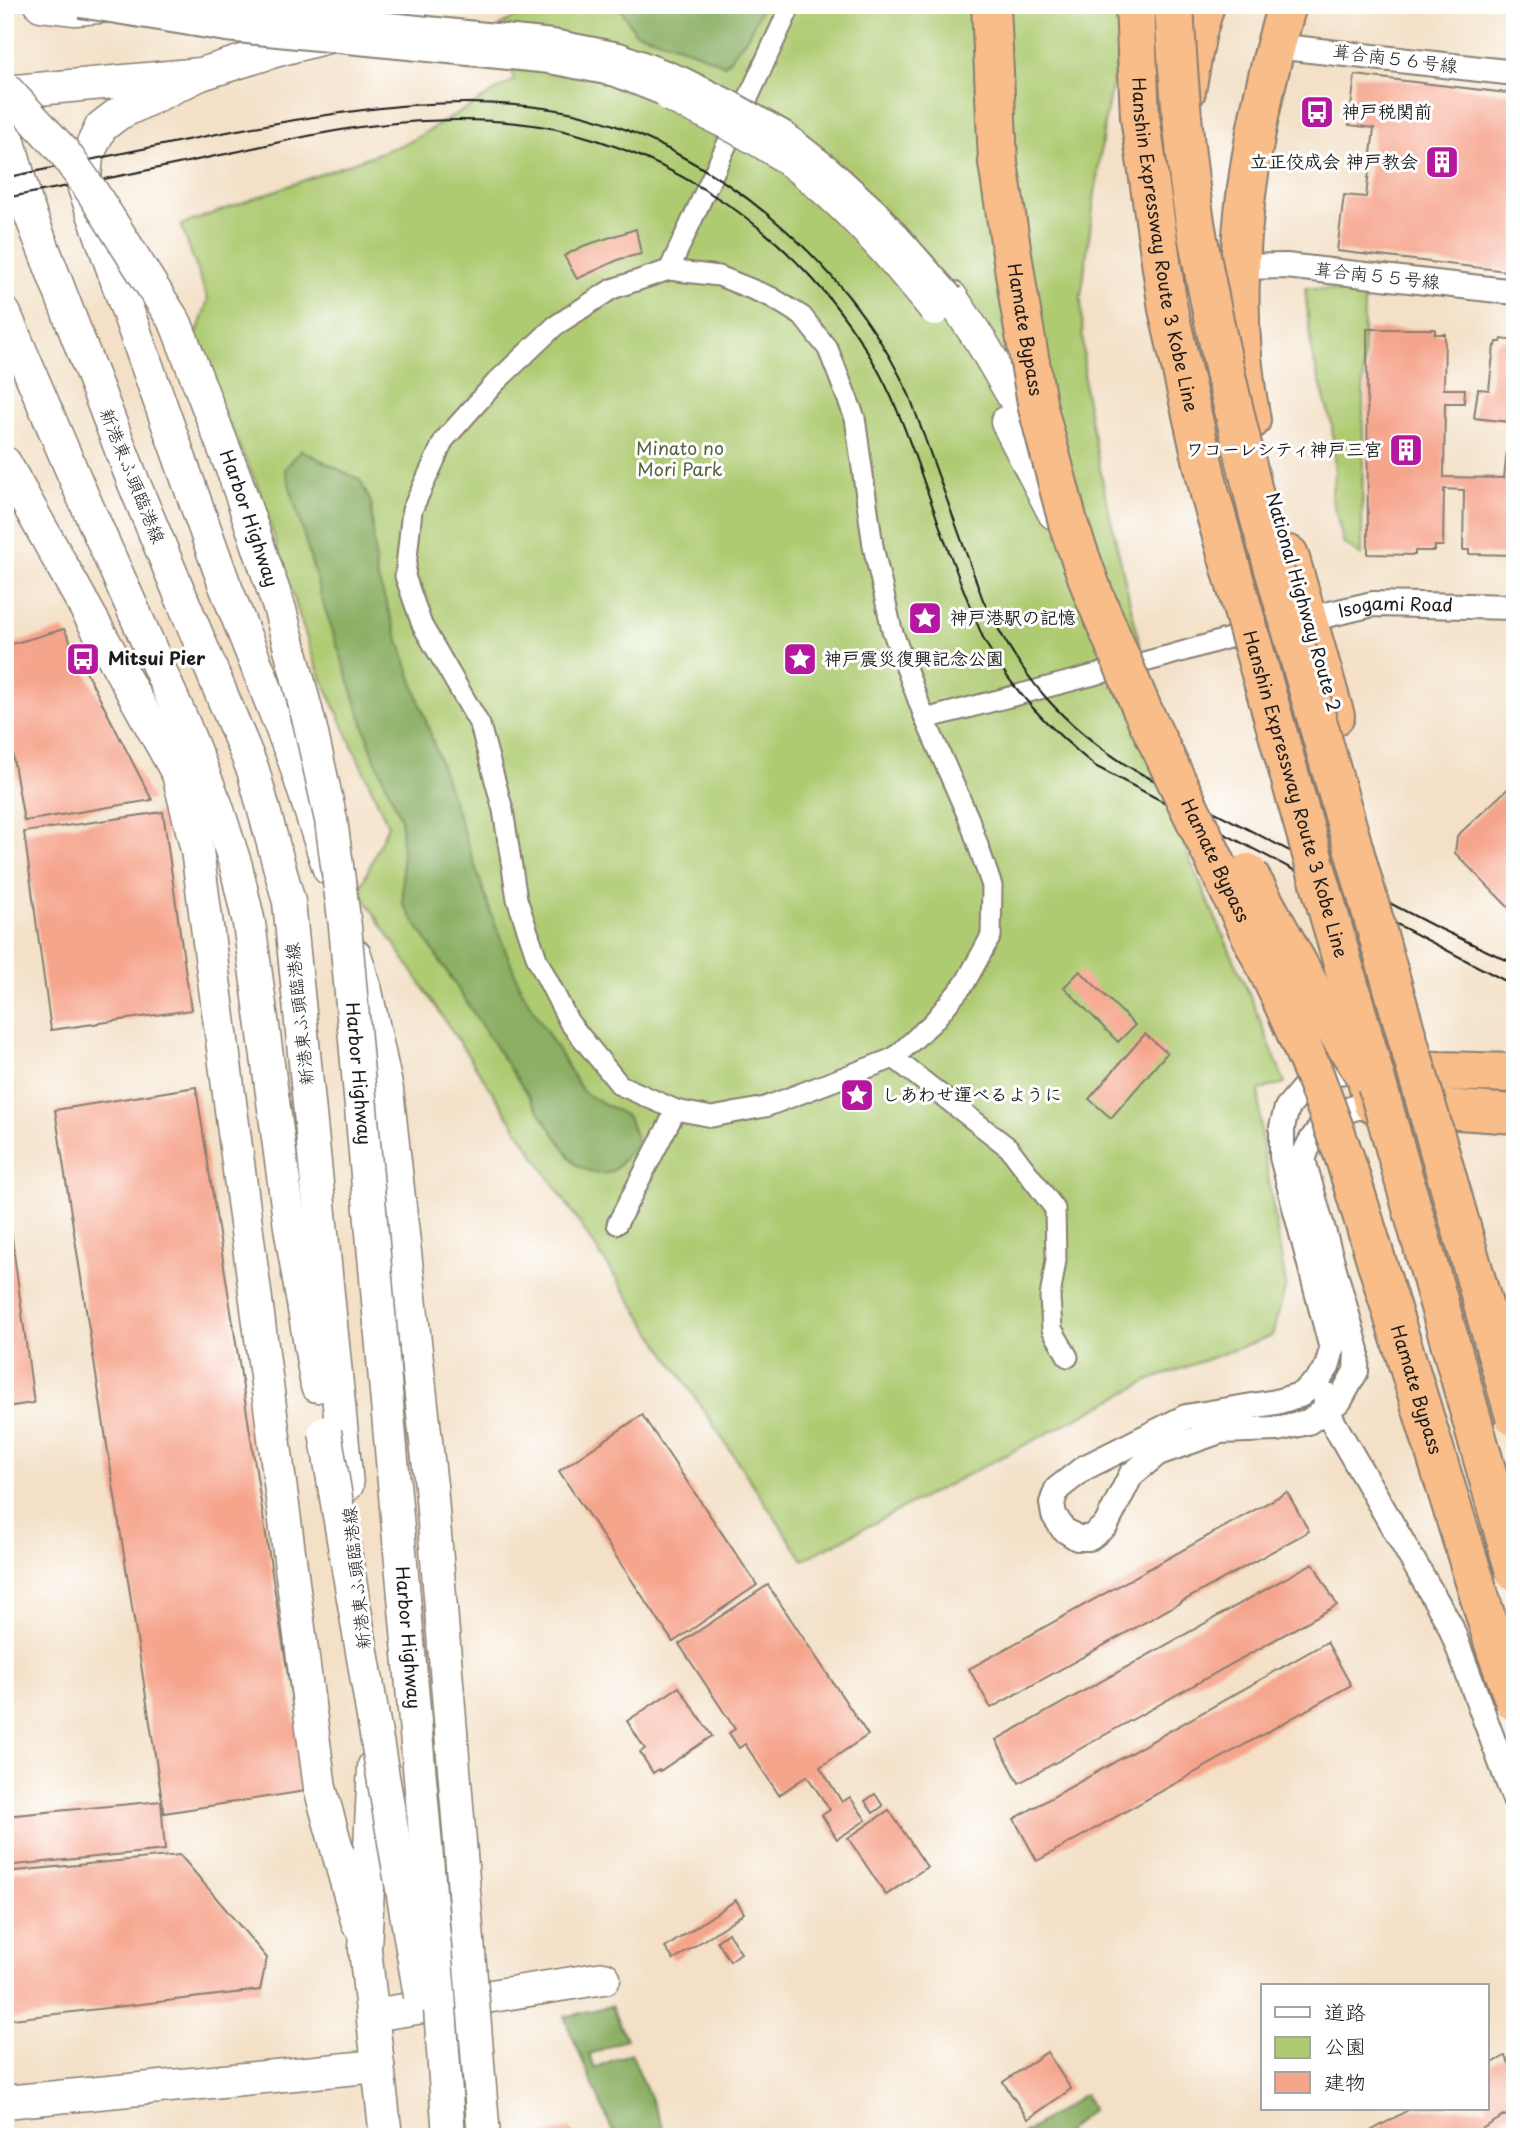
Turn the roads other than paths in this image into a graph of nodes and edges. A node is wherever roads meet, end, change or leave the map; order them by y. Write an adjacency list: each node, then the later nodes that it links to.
1 (41, 5): 13 (street)
2 (80, 5): 13 (street, bridge)
3 (197, 5): 24 (street, bridge)
4 (257, 5): 13 (street, bridge)
5 (413, 5): 16 (street)
6 (791, 5): 22 (street)
7 (991, 5): 27 (highway, Hamate Bypass, bridge)
8 (1004, 5): 27 (highway, Hamate Bypass)
9 (1135, 5): 45 (highway, Hanshin Expressway Route 3 Kobe Line, bridge)
10 (1174, 5): 44 (highway, Hanshin Expressway Route 3 Kobe Line, bridge)
11 (1205, 5): 30 (highway)
12 (1287, 5): 14 (highway, National Highway Route 2)
13 (131, 10): 18 (street, bridge)
14 (1275, 46): 15 (street, 葺合南５６号線); 21 (highway, National Highway Route 2)
15 (1515, 73)
16 (201, 74): 17 (street); 57 (street, bridge)
17 (5, 90): 56 (street, Harbor Highway, bridge)
18 (671, 96): 27 (street, bridge)
19 (5, 116): 50 (street, Harbor Highway, bridge)
20 (5, 127): 48 (street, 新港東ふ頭臨港線)
21 (1240, 267): 23 (street, 葺合南５５号線); 29 (highway, National Highway Route 2)
22 (669, 270): 31 (street); 36 (street)
23 (1515, 292)
24 (951, 297): 27 (street, bridge)
25 (5, 314): 50 (street, bridge)
26 (5, 463): 48 (street, 新港東ふ頭臨港線)
27 (1101, 589): 40 (highway, Hamate Bypass, bridge); 46 (highway, Hamate Bypass, bridge)
28 (1515, 607): 29 (street, Isogami Road)
29 (1308, 618): 30 (street, Isogami Road); 33 (highway, National Highway Route 2)
30 (1236, 636): 31 (street); 35 (highway)
31 (925, 719): 32 (street)
32 (894, 1059): 36 (street); 41 (street)
33 (1433, 1070): 34 (highway); 35 (highway); 37 (highway, National Highway Route 2)
34 (1515, 1073)
35 (1368, 1086): 37 (highway); 42 (street); 43 (street)
36 (676, 1110): 39 (street)
37 (1441, 1110): 38 (highway)
38 (1515, 1114)
39 (617, 1224)
40 (1515, 1326)
41 (1069, 1357)
42 (1321, 1374): 43 (street); 43 (street)
43 (1327, 1410): 47 (street)
44 (1515, 1417)
45 (1515, 1572)
46 (1515, 1702)
47 (1515, 1800)
48 (365, 1949): 51 (street, 新港東ふ頭臨港線)
49 (604, 1978): 51 (street)
50 (420, 1996): 55 (street, Harbor Highway)
51 (373, 2015): 52 (street, 新港東ふ頭臨港線)
52 (378, 2066): 53 (street); 54 (street, 新港東ふ頭臨港線)
53 (5, 2102)
54 (386, 2137)
55 (430, 2137)
56 (449, 2137)
57 (484, 2137)

